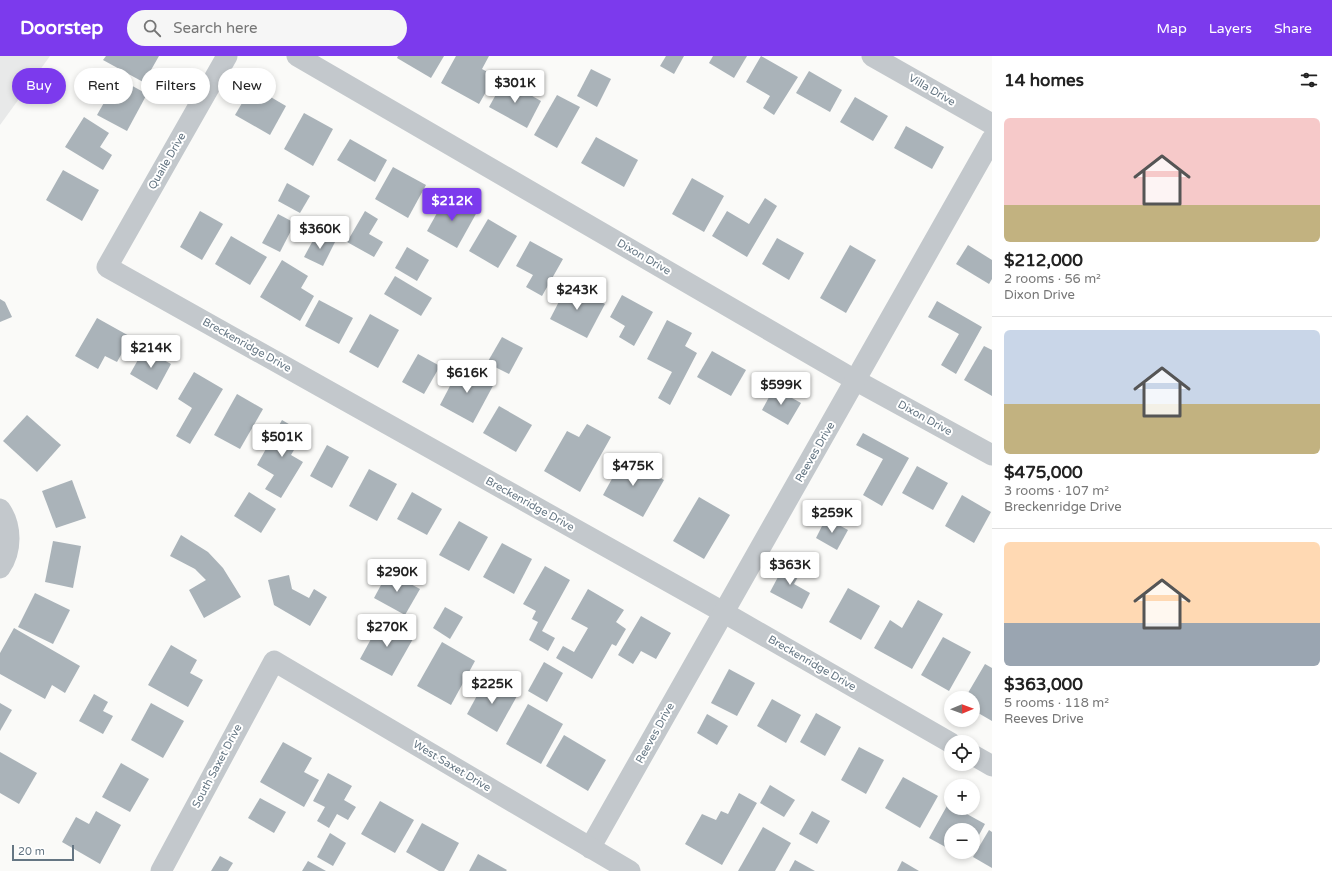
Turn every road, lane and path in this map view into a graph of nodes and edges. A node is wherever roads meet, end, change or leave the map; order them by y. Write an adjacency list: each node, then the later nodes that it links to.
1 (227, 56): 6 (street, Quaile Drive)
2 (297, 56): 7 (street, Dixon Drive)
3 (872, 56): 4 (street, Villa Drive)
4 (992, 124)
5 (992, 139): 7 (street, Reeves Drive)
6 (107, 267): 11 (street, Breckenridge Drive)
7 (855, 380): 8 (street, Dixon Drive); 11 (street, Reeves Drive)
8 (992, 455)
9 (0, 509): 10 (street)
10 (0, 568)
11 (723, 612): 13 (street, Breckenridge Drive); 16 (street, Reeves Drive)
12 (274, 661): 16 (street, West Saxet Drive); 17 (street, South Saxet Drive)
13 (944, 738)
14 (980, 759): 15 (street)
15 (992, 766)
16 (590, 848): 18 (street, West Saxet Drive)
17 (160, 871)
18 (630, 871)

